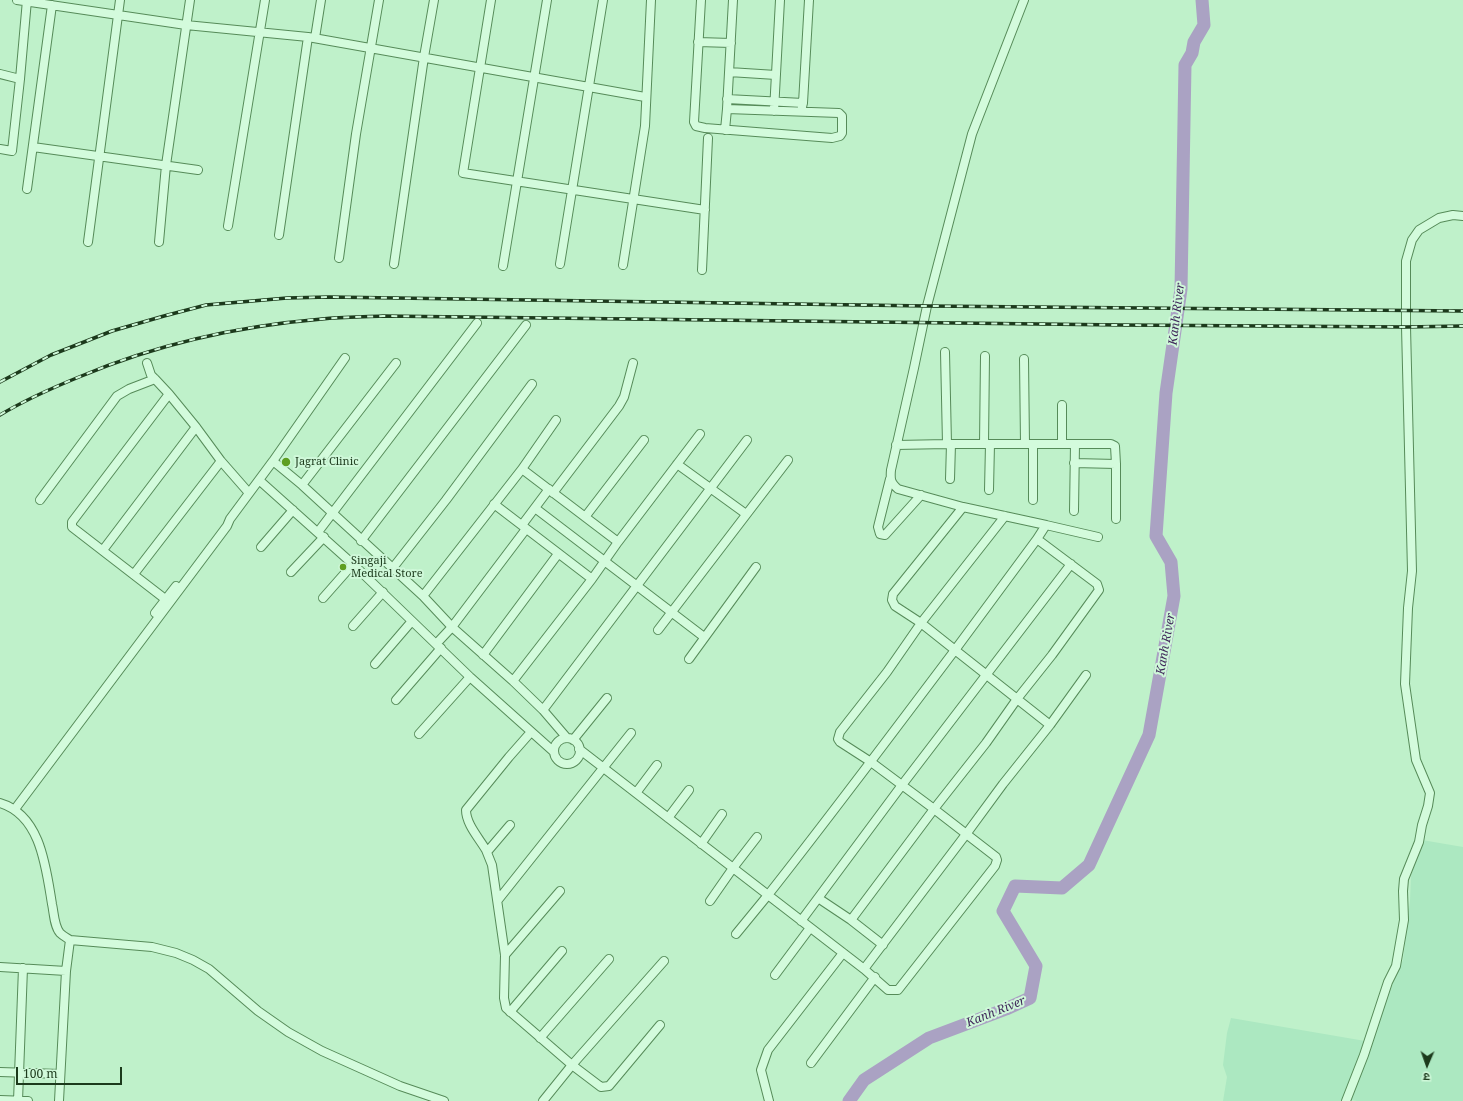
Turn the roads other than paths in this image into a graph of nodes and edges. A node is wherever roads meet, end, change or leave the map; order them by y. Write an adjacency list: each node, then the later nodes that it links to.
1 (17, 0): 17 (street)
2 (120, 0): 20 (street)
3 (190, 0): 21 (street)
4 (265, 0): 22 (street)
5 (321, 0): 23 (street)
6 (379, 0): 26 (street)
7 (434, 0): 27 (street)
8 (490, 0): 28 (street)
9 (547, 0): 32 (street)
10 (603, 0): 34 (street)
11 (651, 0): 35 (street)
12 (701, 0): 24 (street)
13 (733, 0): 25 (street)
14 (780, 0): 31 (street)
15 (809, 0): 38 (street)
16 (1024, 0): 87 (street)
17 (26, 1): 19 (street); 33 (street)
18 (64, 4): 19 (street); 20 (street)
19 (52, 5): 43 (street)
20 (118, 15): 21 (street); 45 (street)
21 (186, 25): 22 (street); 46 (street)
22 (260, 32): 23 (street); 54 (street)
23 (312, 38): 26 (street); 55 (street)
24 (698, 42): 25 (street); 41 (street)
25 (731, 43): 29 (street)
26 (370, 48): 27 (street); 58 (street)
27 (424, 57): 28 (street); 59 (street)
28 (480, 68): 32 (street); 48 (street)
29 (729, 72): 31 (street); 36 (street)
30 (0, 74): 33 (street)
31 (776, 75): 37 (street)
32 (534, 78): 34 (street); 48 (street)
33 (20, 79): 44 (street)
34 (588, 87): 35 (street); 50 (street)
35 (645, 96): 51 (street)
36 (727, 99): 37 (street); 39 (street)
37 (775, 102): 38 (street); 40 (street)
38 (802, 108): 40 (street); 41 (street)
39 (727, 109): 40 (street); 41 (street)
40 (774, 111)
41 (725, 130)
42 (708, 138): 52 (street)
43 (33, 147): 45 (street); 49 (street)
44 (0, 149)
45 (100, 156): 46 (street); 56 (street)
46 (166, 165): 47 (street); 57 (street)
47 (198, 170)
48 (517, 181): 50 (street); 62 (street)
49 (27, 189)
50 (571, 190): 51 (street); 60 (street)
51 (633, 199): 52 (street); 61 (street)
52 (705, 210): 63 (street)
53 (1463, 216): 220 (street)
54 (228, 226)
55 (279, 235)
56 (88, 242)
57 (159, 242)
58 (339, 258)
59 (394, 264)
60 (560, 264)
61 (623, 265)
62 (503, 266)
63 (702, 270)
64 (477, 323): 111 (street)
65 (526, 325): 121 (street)
66 (945, 352): 82 (street)
67 (985, 356): 83 (street)
68 (345, 358): 90 (street)
69 (1024, 359): 84 (street)
70 (147, 363): 73 (street)
71 (396, 363): 98 (street)
72 (633, 364): 101 (street)
73 (155, 379): 75 (street); 104 (street)
74 (532, 384): 130 (street)
75 (169, 394): 78 (street); 124 (street)
76 (1062, 405): 85 (street)
77 (556, 420): 94 (street)
78 (196, 427): 89 (street); 124 (street)
79 (700, 434): 92 (street)
80 (644, 440): 114 (street)
81 (748, 440): 99 (street)
82 (949, 444): 83 (street); 87 (street); 96 (street)
83 (987, 444): 84 (street); 100 (street)
84 (1029, 444): 85 (street); 105 (street)
85 (1062, 444): 86 (street)
86 (1075, 444): 91 (street); 93 (street)
87 (896, 445): 95 (street)
88 (788, 460): 112 (street)
89 (221, 461): 102 (street); 132 (street)
90 (273, 461): 97 (street); 98 (street)
91 (1074, 463): 93 (street); 110 (street)
92 (677, 464): 99 (street); 122 (street)
93 (1116, 464): 115 (street)
94 (522, 469): 101 (street); 106 (street)
95 (890, 479): 103 (street); 103 (street)
96 (950, 479)
97 (259, 480): 102 (street); 109 (street)
98 (302, 486): 111 (street)
99 (710, 489): 112 (street); 134 (street)
100 (990, 490)
101 (551, 491): 108 (street); 114 (street)
102 (249, 493): 138 (street)
103 (921, 495): 107 (street)
104 (40, 500)
105 (1033, 500)
106 (494, 504): 117 (street); 136 (street)
107 (963, 507): 113 (street); 141 (street)
108 (535, 508): 117 (street); 126 (street)
109 (293, 510): 118 (street); 123 (street)
110 (1074, 511)
111 (332, 513): 118 (street); 121 (street)
112 (746, 514): 139 (street)
113 (1005, 516): 116 (street); 141 (street)
114 (584, 517): 122 (street)
115 (1116, 519)
116 (1046, 525): 119 (street); 120 (street)
117 (524, 527): 125 (street); 143 (street)
118 (321, 535): 127 (street); 131 (street)
119 (1098, 537)
120 (1037, 539): 128 (street); 147 (street)
121 (361, 541): 130 (street)
122 (618, 542): 126 (street)
123 (261, 547)
124 (103, 550): 132 (street)
125 (558, 554): 133 (street); 148 (street)
126 (605, 561): 133 (street); 134 (street)
127 (353, 564): 135 (street); 137 (street)
128 (1071, 564): 152 (street); 156 (street)
129 (756, 567): 145 (street)
130 (392, 569): 136 (street)
131 (291, 572)
132 (134, 574): 138 (street)
133 (592, 579): 154 (street)
134 (638, 586): 139 (street); 158 (street)
135 (383, 592): 140 (street); 142 (street)
136 (422, 596): 143 (street)
137 (323, 598)
138 (168, 601): 173 (street)
139 (672, 612): 144 (street); 145 (street)
140 (412, 621): 146 (street); 150 (street)
141 (921, 623): 147 (street); 166 (street)
142 (353, 626)
143 (452, 627): 146 (street); 148 (street)
144 (658, 630)
145 (704, 637): 149 (street)
146 (439, 646): 153 (street); 157 (street)
147 (955, 650): 152 (street); 166 (street)
148 (482, 655): 154 (street)
149 (689, 659)
150 (375, 664)
151 (1086, 675): 159 (street)
152 (987, 676): 156 (street); 169 (street)
153 (470, 677): 160 (street); 162 (street)
154 (513, 681): 158 (street)
155 (607, 698): 163 (street)
156 (1017, 699): 159 (street); 174 (street)
157 (396, 700)
158 (543, 710): 163 (street)
159 (1050, 725): 178 (street)
160 (531, 732): 165 (street); 181 (street)
161 (632, 733): 168 (street)
162 (419, 734)
163 (570, 739): 164 (street); 165 (street)
164 (579, 749): 165 (street); 168 (street)
165 (554, 752)
166 (870, 762): 169 (street); 184 (street)
167 (657, 765): 171 (street)
168 (603, 768): 171 (street); 186 (street)
169 (902, 785): 174 (street); 185 (street)
170 (689, 790): 176 (street)
171 (636, 793): 176 (street)
172 (0, 803): 173 (street)
173 (13, 808): 192 (street)
174 (934, 809): 178 (street); 189 (street)
175 (722, 814): 180 (street)
176 (668, 818): 180 (street)
177 (510, 825): 181 (street)
178 (967, 833): 193 (street); 204 (street)
179 (757, 837): 182 (street)
180 (701, 844): 182 (street)
181 (487, 852): 186 (street)
182 (733, 868): 184 (street); 187 (street)
183 (560, 891): 196 (street)
184 (768, 895): 188 (street); 191 (street)
185 (818, 898): 188 (street); 189 (street)
186 (498, 900): 196 (street)
187 (710, 901)
188 (801, 920): 190 (street)
189 (851, 920): 193 (street)
190 (810, 928): 195 (street); 203 (street)
191 (736, 934)
192 (70, 940): 202 (street); 217 (street)
193 (882, 945): 201 (street)
194 (562, 950): 205 (street)
195 (843, 953): 201 (street); 219 (street)
196 (505, 956): 205 (street)
197 (609, 958): 207 (street)
198 (664, 961): 209 (street)
199 (0, 967): 200 (street)
200 (23, 968): 202 (street); 211 (street)
201 (864, 969): 204 (street)
202 (66, 971): 212 (street)
203 (775, 975)
204 (875, 977): 208 (street)
205 (510, 1012): 207 (street)
206 (660, 1026): 209 (street)
207 (540, 1038): 209 (street)
208 (811, 1063)
209 (572, 1065): 218 (street)
210 (0, 1072): 211 (street)
211 (19, 1073): 212 (street); 214 (street)
212 (60, 1074): 216 (street)
213 (0, 1100): 214 (street)
214 (18, 1101): 215 (street)
215 (28, 1101)
216 (59, 1101)
217 (444, 1101)
218 (543, 1101)
219 (769, 1101)
220 (1346, 1101)

